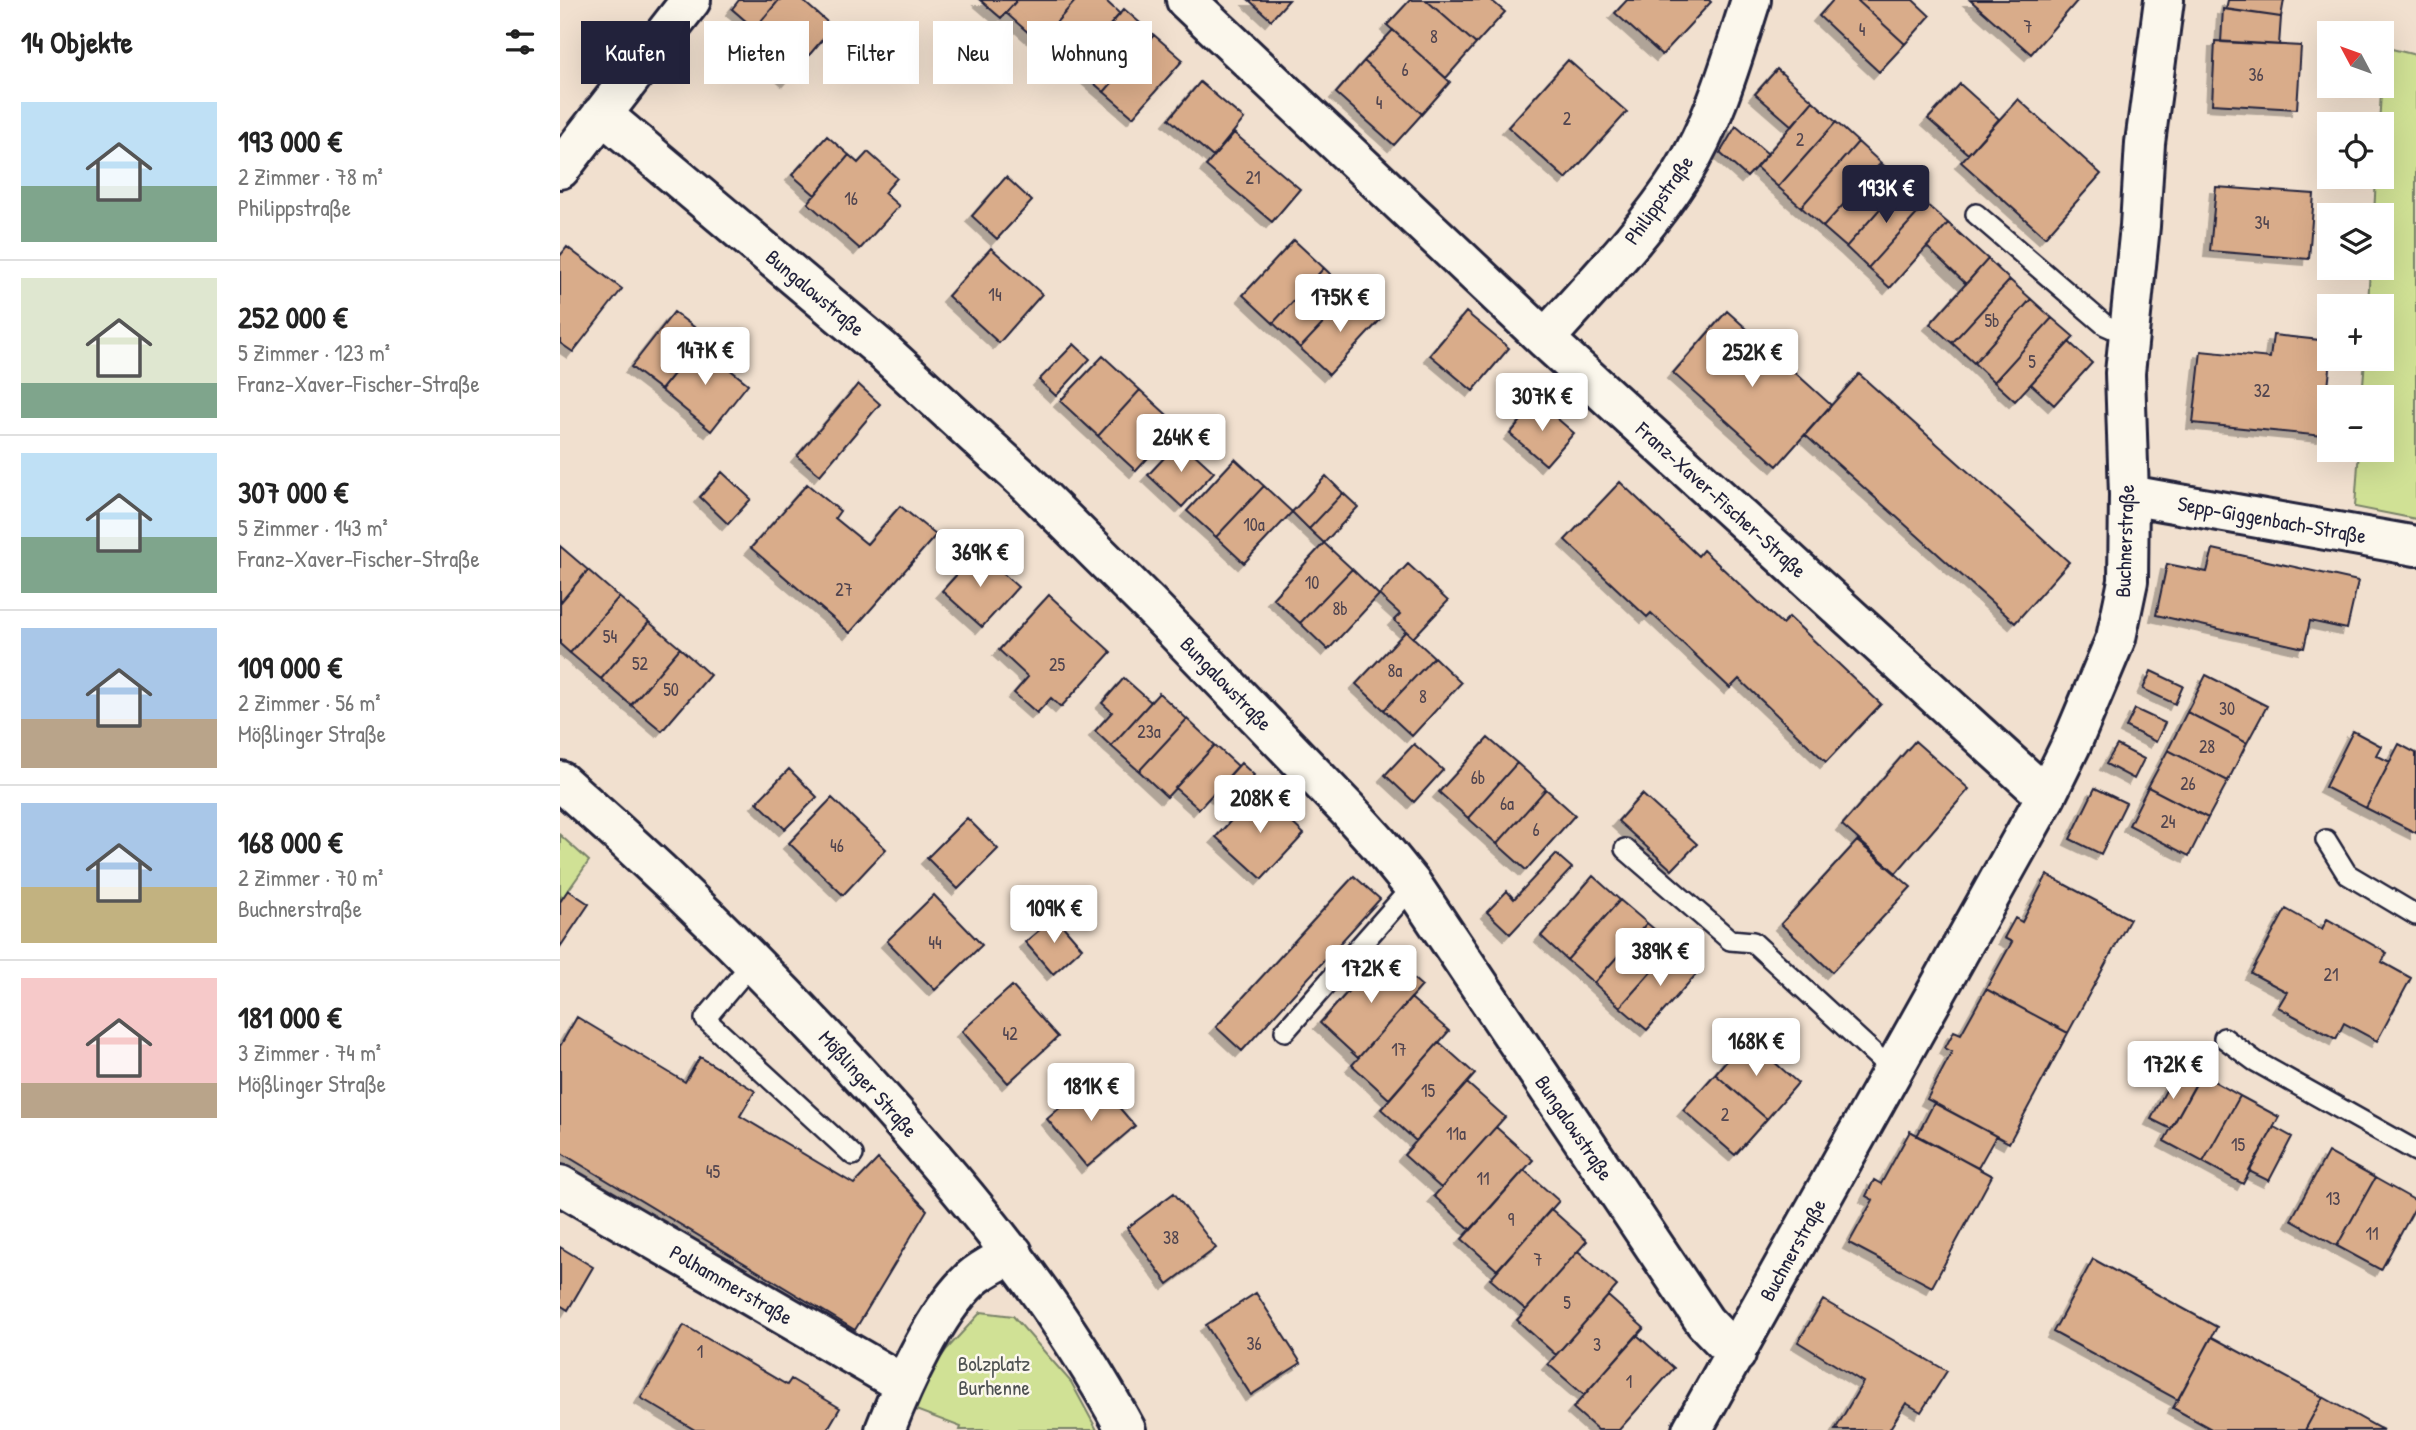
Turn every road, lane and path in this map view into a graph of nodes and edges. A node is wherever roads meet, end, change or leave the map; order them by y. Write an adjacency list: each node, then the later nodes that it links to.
1 (691, 0): 5 (street)
2 (1186, 0): 9 (street, Franz-Xaver-Fischer-Straße)
3 (1751, 0): 9 (street, Philippstraße)
4 (2164, 0): 8 (street, Buchnerstraße)
5 (602, 114): 6 (street); 16 (street, Bungalowstraße)
6 (560, 170)
7 (1976, 214): 8 (lane)
8 (2128, 335): 10 (street, Buchnerstraße)
9 (1545, 340): 13 (street, Franz-Xaver-Fischer-Straße)
10 (2129, 495): 11 (street, Sepp-Giggenbach-Straße); 13 (street, Buchnerstraße)
11 (2416, 546)
12 (560, 781): 18 (street, Mößlinger Straße)
13 (2046, 796): 21 (street, Buchnerstraße)
14 (2326, 841): 17 (lane)
15 (1625, 849): 21 (lane)
16 (1413, 886): 19 (lane); 26 (street, Bungalowstraße)
17 (2416, 915)
18 (753, 962): 23 (lane); 25 (street, Mößlinger Straße)
19 (1285, 1031)
20 (2224, 1038): 22 (lane)
21 (1892, 1070): 26 (street, Buchnerstraße)
22 (2416, 1151)
23 (853, 1155)
24 (560, 1185): 27 (street, Polhammerstraße)
25 (1013, 1252): 27 (street); 29 (street, Mößlinger Straße)
26 (1736, 1354): 30 (street, Buchnerstraße)
27 (903, 1384): 28 (street)
28 (885, 1430)
29 (1126, 1430)
30 (1692, 1430)

